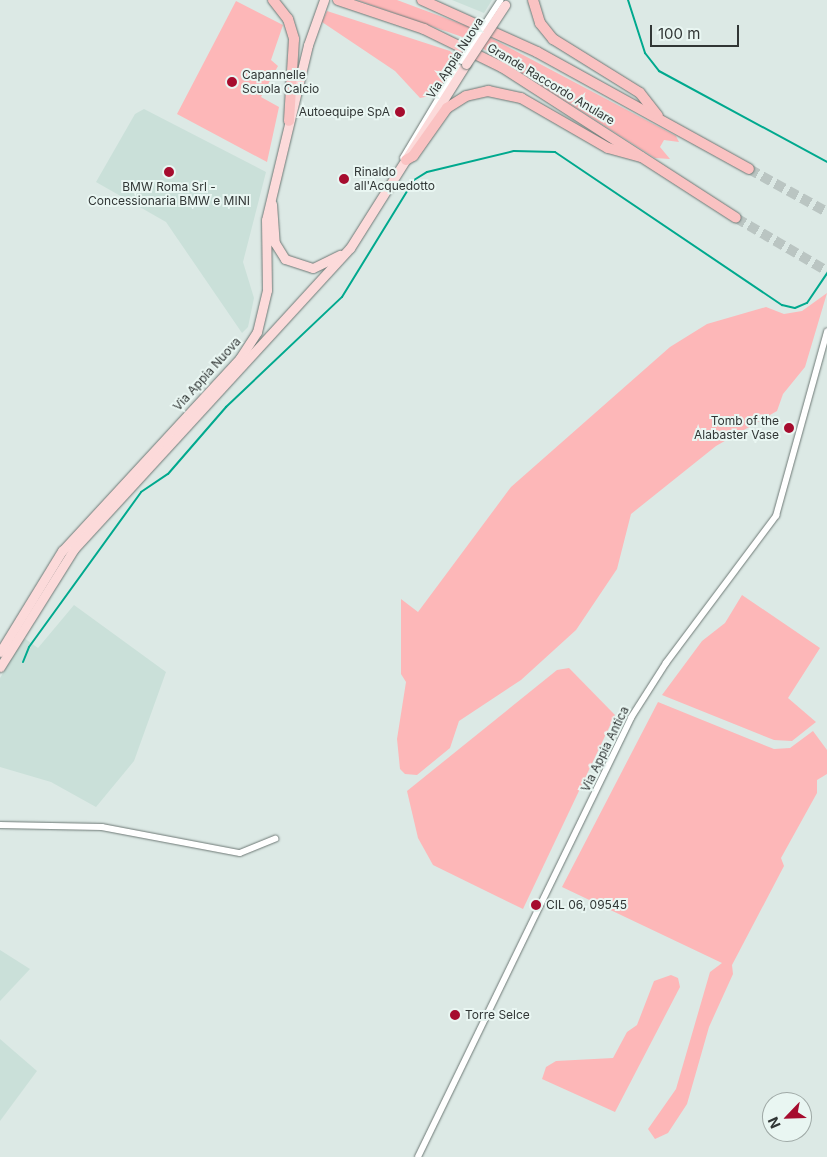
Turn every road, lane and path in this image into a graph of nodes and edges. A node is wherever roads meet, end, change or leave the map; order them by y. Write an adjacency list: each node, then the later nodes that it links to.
1 (273, 0): 9 (highway)
2 (324, 0): 9 (main road, Via Appia Nuova)
3 (338, 0): 10 (highway, Grande Raccordo Anulare)
4 (422, 0): 8 (highway, Grande Raccordo Anulare)
5 (533, 0): 8 (highway)
6 (504, 2): 7 (main road, Via Appia Nuova, bridge)
7 (464, 63): 11 (main road, Via Appia Nuova); 13 (street, Via Appia Nuova)
8 (659, 117): 12 (highway, Grande Raccordo Anulare)
9 (290, 121): 14 (main road, Via Appia Nuova)
10 (642, 156): 11 (highway); 15 (highway, Grande Raccordo Anulare)
11 (406, 160): 13 (main road, Via Appia Nuova)
12 (749, 169)
13 (393, 181): 16 (main road, Via Appia Nuova)
14 (271, 201): 16 (main road); 18 (main road, Via Appia Nuova)
15 (736, 218)
16 (350, 248): 19 (main road, Via Appia Nuova)
17 (827, 332): 22 (street, Via Appia Antica)
18 (0, 652)
19 (0, 667)
20 (0, 825): 21 (street)
21 (275, 839)
22 (418, 1157)

